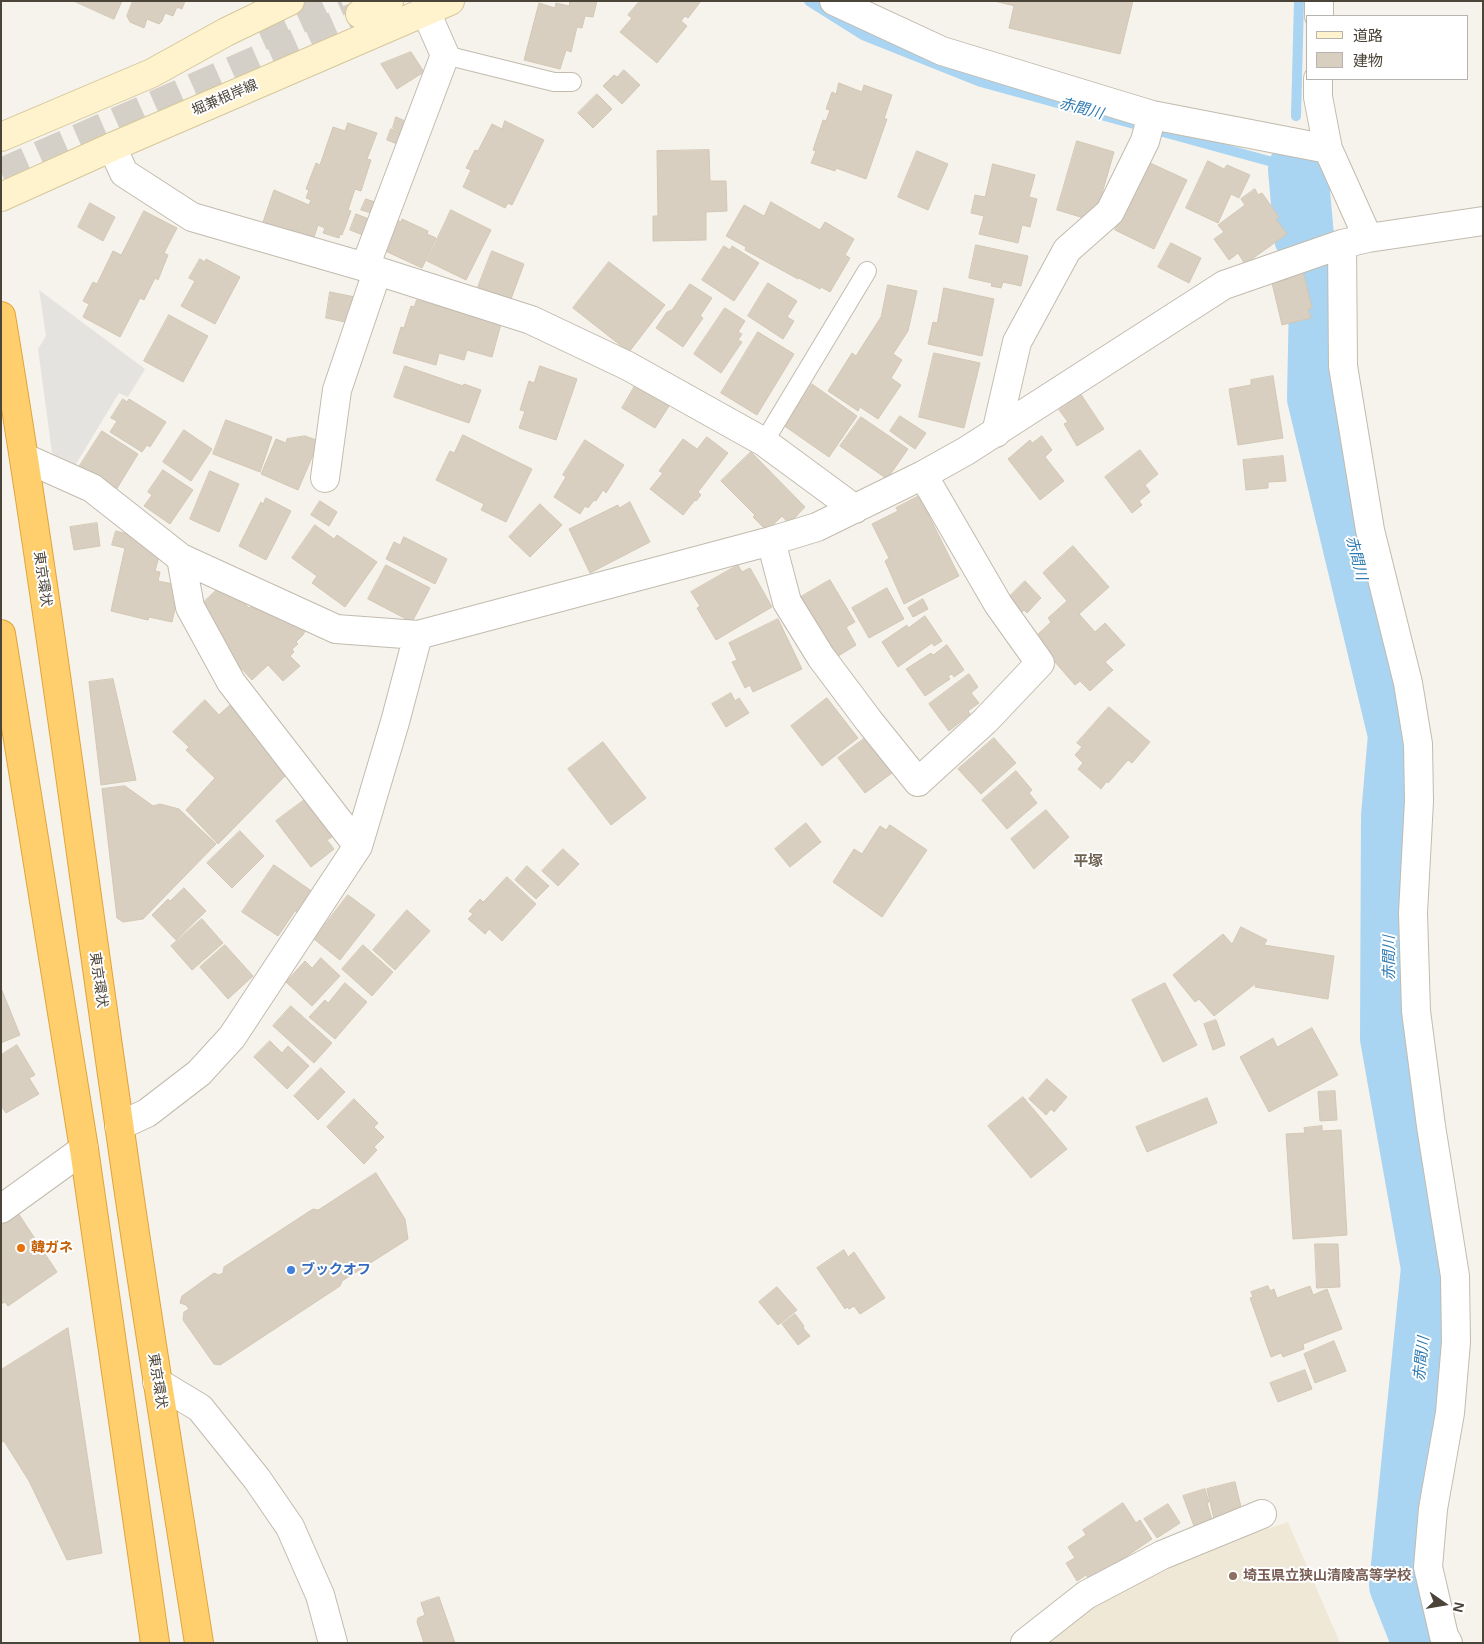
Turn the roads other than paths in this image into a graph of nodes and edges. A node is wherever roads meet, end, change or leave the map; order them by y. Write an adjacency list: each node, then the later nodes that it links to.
1 (290, 1): 12 (main road)
2 (390, 1): 6 (main road)
3 (834, 1): 11 (street)
4 (1319, 1): 7 (street)
5 (438, 7): 8 (street); 13 (main road, 堀兼根岸線)
6 (360, 14)
7 (1319, 15)
8 (445, 55): 10 (lane); 19 (street)
9 (1318, 80): 14 (street)
10 (572, 82)
11 (1152, 115): 14 (street); 22 (street)
12 (1, 137)
13 (112, 147): 15 (main road, 堀兼根岸線); 19 (street)
14 (1328, 149): 17 (street)
15 (1, 197)
16 (1483, 221): 17 (street)
17 (1368, 238): 18 (street)
18 (1342, 244): 22 (street); 42 (street)
19 (371, 269): 23 (street); 26 (street)
20 (867, 270): 23 (lane)
21 (1, 316): 24 (highway, 東京環状)
22 (996, 433): 25 (street)
23 (764, 442): 27 (street)
24 (25, 458): 29 (street); 33 (highway, 東京環状)
25 (923, 475): 27 (street); 28 (street)
26 (325, 478)
27 (855, 508): 28 (street)
28 (771, 541): 31 (street)
29 (181, 558): 31 (street); 32 (street)
30 (1, 634): 34 (highway)
31 (418, 635): 32 (street)
32 (358, 846): 33 (street)
33 (119, 1126): 36 (highway, 東京環状)
34 (84, 1149): 35 (street); 38 (highway)
35 (1, 1209)
36 (157, 1382): 39 (highway, 東京環状); 40 (street)
37 (1262, 1514): 41 (street)
38 (155, 1643)
39 (199, 1643)
40 (333, 1643)
41 (1025, 1643)
42 (1448, 1643)

